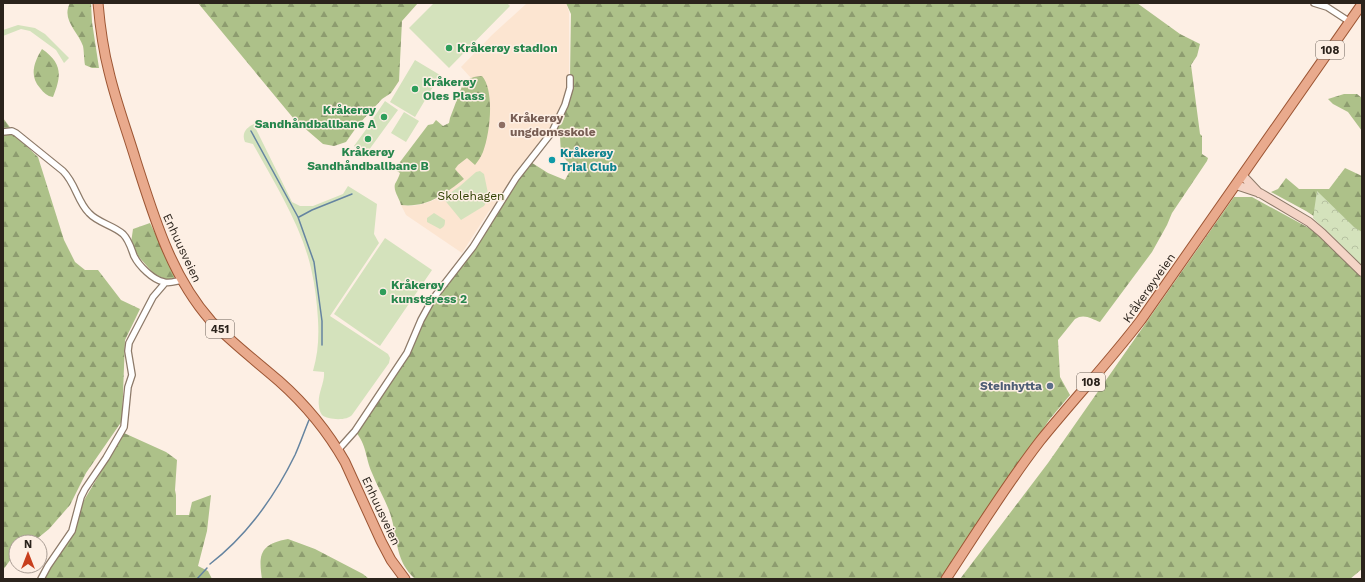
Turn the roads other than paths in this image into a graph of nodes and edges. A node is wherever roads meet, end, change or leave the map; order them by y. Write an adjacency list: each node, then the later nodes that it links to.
1 (98, 3): 11 (main road, Enhuusveien / 451)
2 (1314, 3): 4 (street)
3 (1362, 4): 4 (main road, Kråkerøyveien / 108)
4 (1350, 22): 7 (main road, Kråkerøyveien / 108)
5 (570, 78): 13 (street)
6 (3, 132): 12 (street)
7 (1243, 176): 8 (main road, Kråkerøyveien / 108); 9 (main road)
8 (1236, 185): 9 (main road); 16 (main road, Kråkerøyveien / 108)
9 (1260, 193): 10 (main road)
10 (1362, 272)
11 (182, 280): 12 (street); 13 (main road, Enhuusveien / 451)
12 (165, 283): 14 (street)
13 (338, 450): 15 (main road, Enhuusveien / 451)
14 (41, 579)
15 (406, 579)
16 (946, 579)

